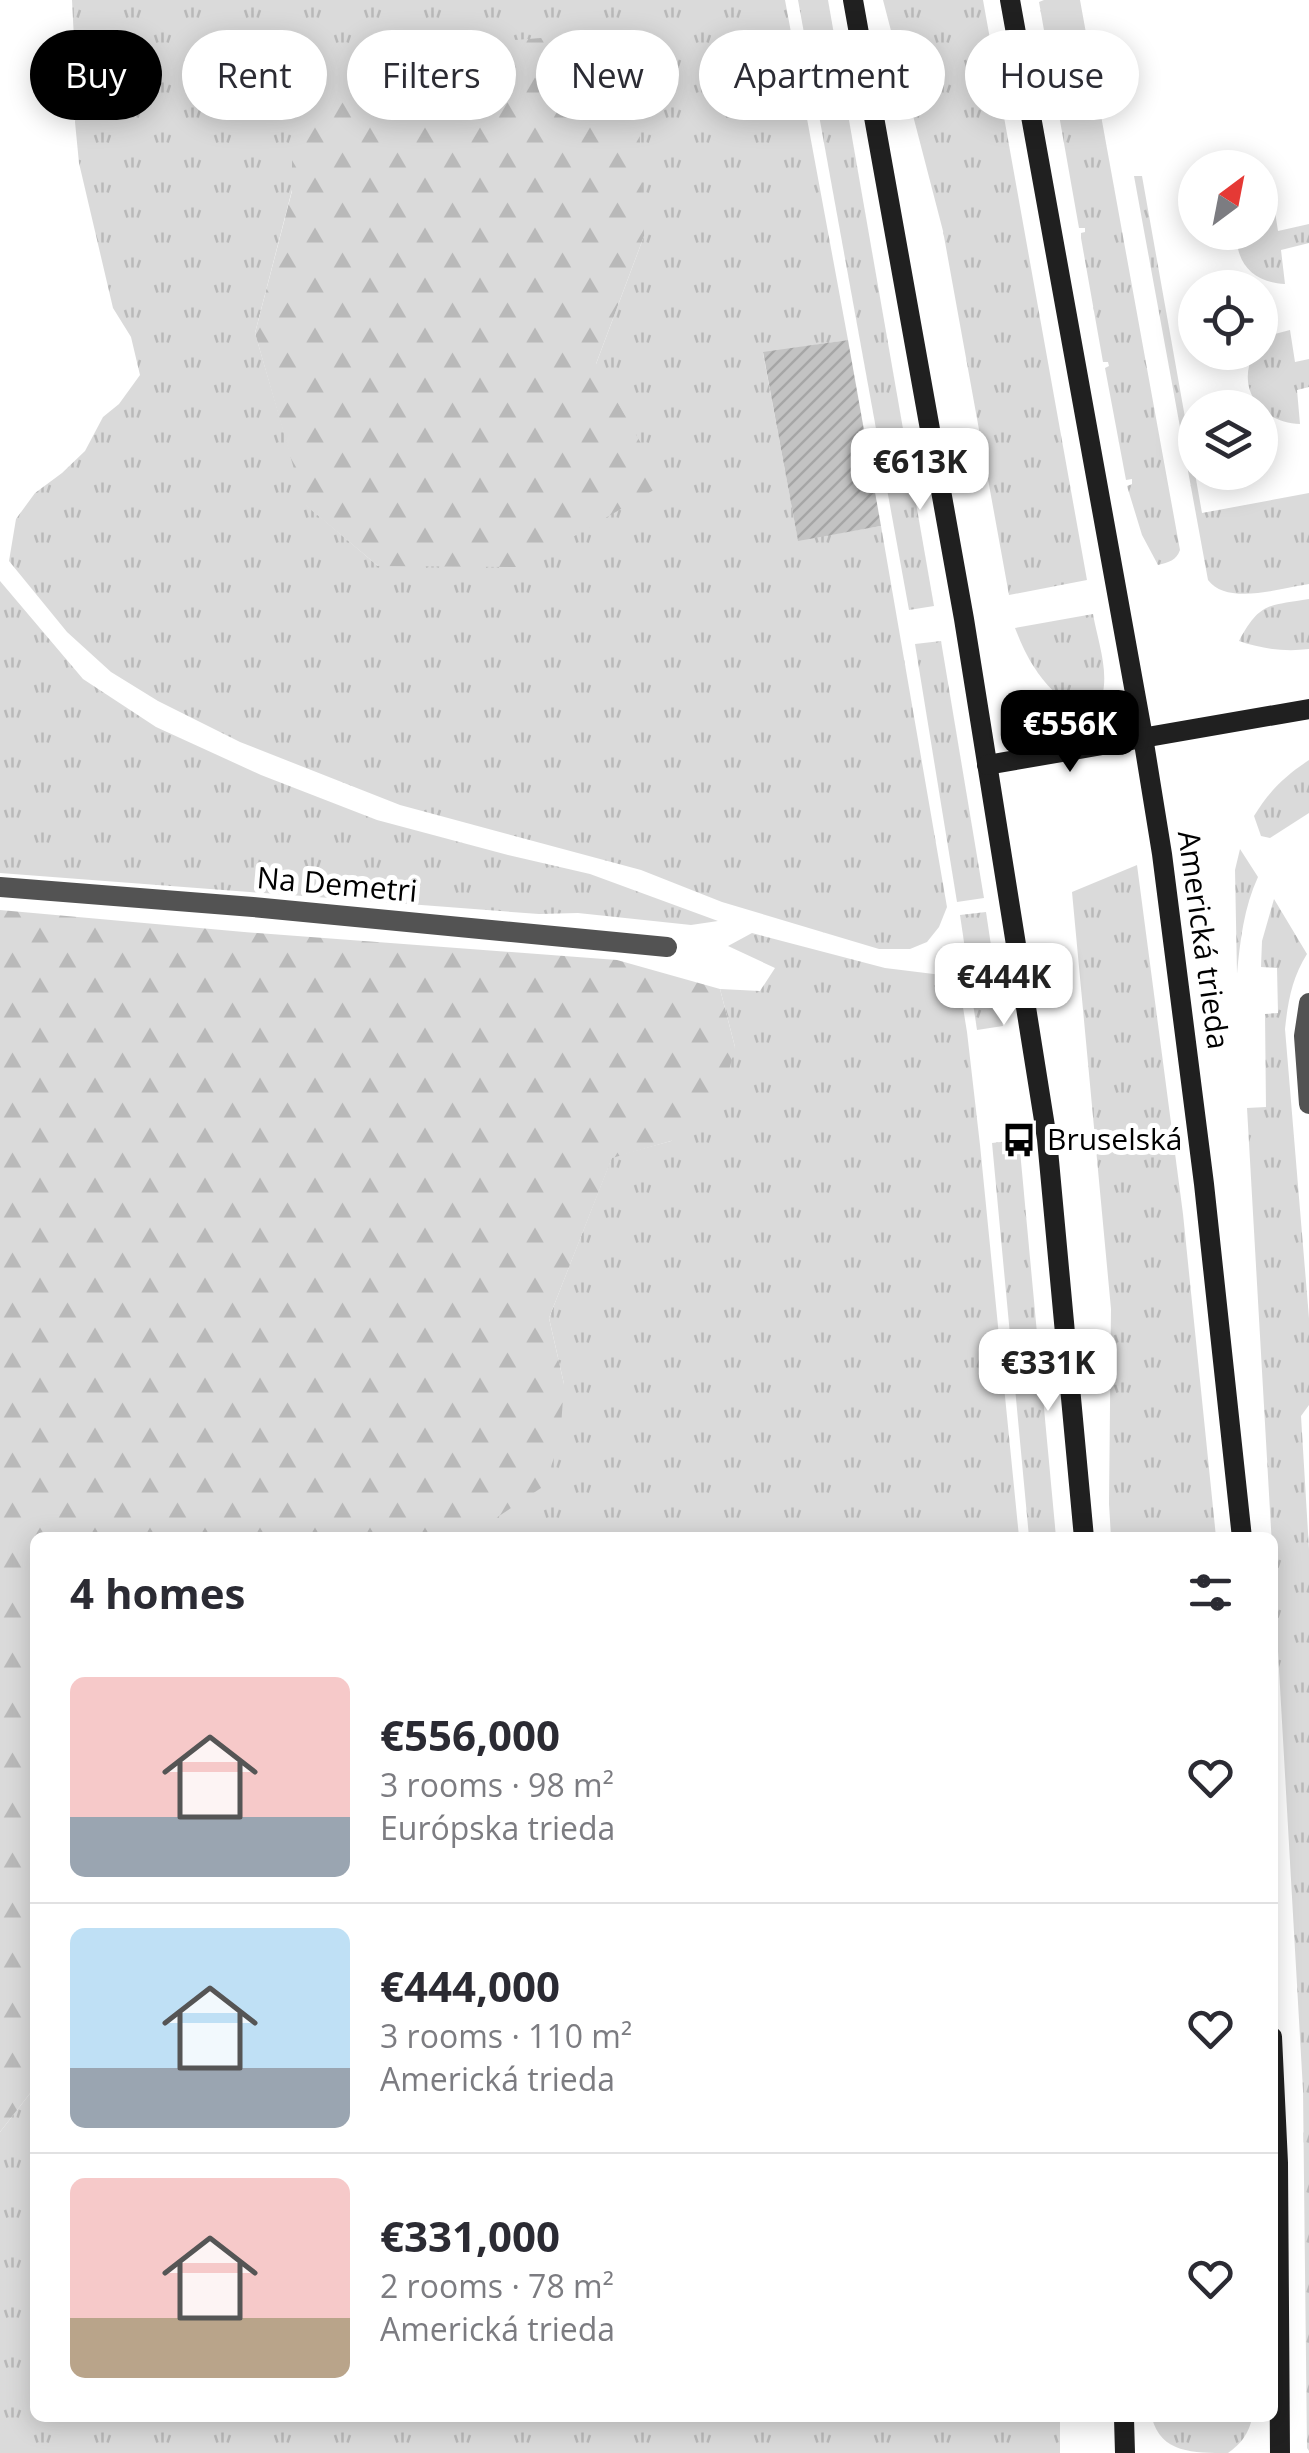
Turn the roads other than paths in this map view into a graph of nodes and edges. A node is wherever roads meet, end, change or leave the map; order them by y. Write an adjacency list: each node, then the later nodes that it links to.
1 (854, 0): 5 (street)
2 (1010, 0): 4 (street, Americká trieda)
3 (1309, 709): 4 (street)
4 (1143, 737): 5 (street); 11 (street, Americká trieda)
5 (987, 765): 10 (street)
6 (0, 887): 7 (street, Na Demetri)
7 (668, 947)
8 (1309, 1003): 9 (street)
9 (1309, 1104)
10 (1083, 1532)
11 (1241, 1532)
12 (1278, 2164): 15 (street)
13 (1124, 2422): 14 (street)
14 (1124, 2453)
15 (1280, 2453)

